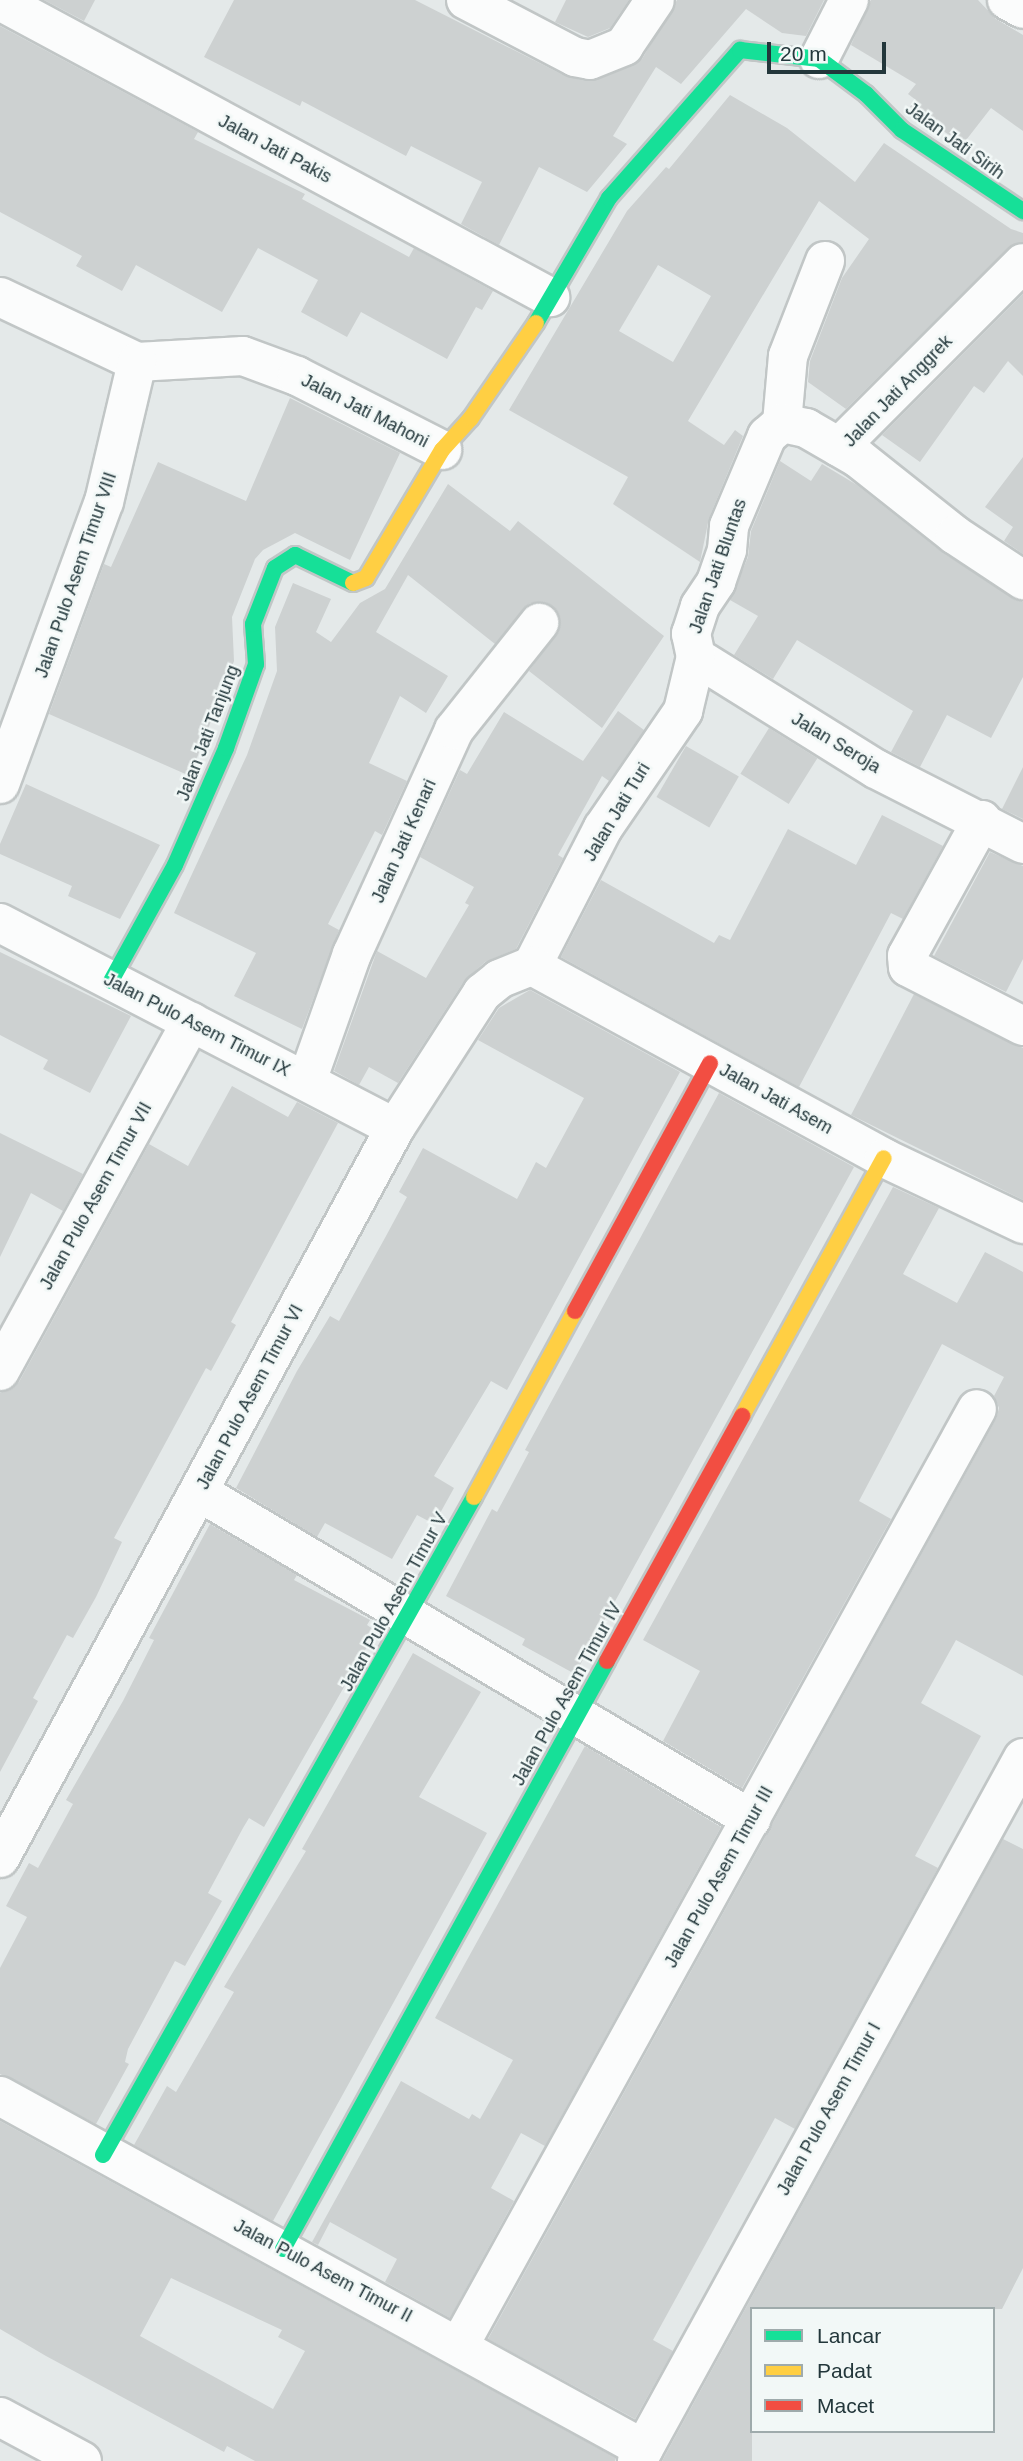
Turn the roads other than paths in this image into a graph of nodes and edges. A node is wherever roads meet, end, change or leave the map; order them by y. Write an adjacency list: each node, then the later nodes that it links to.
1 (466, 0): 2 (street)
2 (655, 0)
3 (849, 0): 7 (street)
4 (1007, 0): 6 (street)
5 (0, 1): 12 (street, Jalan Jati Pakis)
6 (1023, 9)
7 (820, 59): 8 (street, Jalan Jati Sirih); 12 (street, Jalan Jati Mahoni)
8 (1023, 211)
9 (825, 261): 14 (street)
10 (1023, 263): 15 (street, Jalan Jati Anggrek)
11 (0, 297): 13 (street, Jalan Jati Mahoni)
12 (550, 297): 16 (street, Jalan Jati Mahoni)
13 (137, 362): 16 (street, Jalan Jati Mahoni); 20 (street, Jalan Pulo Asem Timur VIII)
14 (782, 423): 15 (street); 19 (street, Jalan Jati Bluntas)
15 (839, 447): 17 (street, Jalan Jati Anggrek)
16 (442, 450): 25 (street, Jalan Jati Tanjung)
17 (1023, 580)
18 (539, 622): 29 (street, Jalan Jati Kenari)
19 (696, 657): 21 (street, Jalan Seroja); 24 (street, Jalan Jati Turi)
20 (0, 784)
21 (982, 820): 22 (street, Jalan Seroja); 27 (street)
22 (1023, 844)
23 (0, 923): 25 (street, Jalan Pulo Asem Timur IX)
24 (532, 966): 28 (street, Jalan Jati Asem); 30 (street, Jalan Pulo Asem Timur VI)
25 (111, 981): 26 (street, Jalan Pulo Asem Timur IX)
26 (191, 1022): 29 (street, Jalan Pulo Asem Timur IX); 33 (street, Jalan Pulo Asem Timur VII)
27 (1023, 1026)
28 (710, 1063): 31 (street, Jalan Jati Asem); 36 (street, Jalan Pulo Asem Timur V)
29 (307, 1082): 30 (street, Jalan Pulo Asem Timur IX)
30 (395, 1128): 35 (street, Jalan Pulo Asem Timur VI)
31 (884, 1158): 32 (street, Jalan Jati Asem); 37 (street, Jalan Pulo Asem Timur IV)
32 (1023, 1224)
33 (0, 1371)
34 (977, 1409): 39 (street, Jalan Pulo Asem Timur III)
35 (199, 1492): 36 (street); 40 (street, Jalan Pulo Asem Timur VI)
36 (409, 1616): 37 (street); 42 (street, Jalan Pulo Asem Timur V)
37 (577, 1715): 39 (street); 43 (street, Jalan Pulo Asem Timur IV)
38 (1023, 1758): 46 (street, Jalan Pulo Asem Timur I)
39 (751, 1819): 44 (street, Jalan Pulo Asem Timur III)
40 (0, 1858)
41 (0, 2096): 42 (street, Jalan Pulo Asem Timur II)
42 (103, 2155): 43 (street, Jalan Pulo Asem Timur II)
43 (283, 2249): 44 (street, Jalan Pulo Asem Timur II)
44 (460, 2344): 46 (street, Jalan Pulo Asem Timur II)
45 (0, 2417): 47 (street)
46 (641, 2455)
47 (82, 2461)

